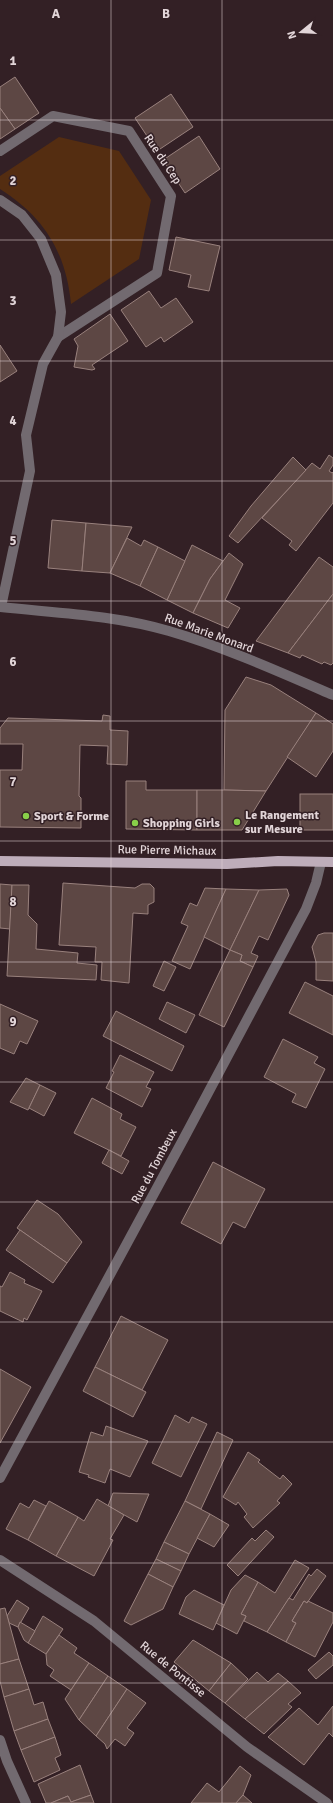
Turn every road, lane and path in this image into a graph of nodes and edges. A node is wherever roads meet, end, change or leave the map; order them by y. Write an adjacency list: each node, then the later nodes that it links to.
1 (0, 151): 3 (street, Rue du Cep)
2 (0, 200): 3 (street, Rue du Cep)
3 (58, 337): 4 (street, Rue du Cep)
4 (0, 607): 5 (street, Rue Marie Monard)
5 (333, 695)
6 (0, 861): 7 (main road, Rue Pierre Michaux)
7 (321, 862): 8 (main road, Rue Pierre Michaux); 9 (street, Rue du Tombeux)
8 (333, 862)
9 (0, 1478)
10 (0, 1560): 13 (street, Rue de Pontisse)
11 (0, 1740): 12 (street)
12 (26, 1803)
13 (326, 1803)

